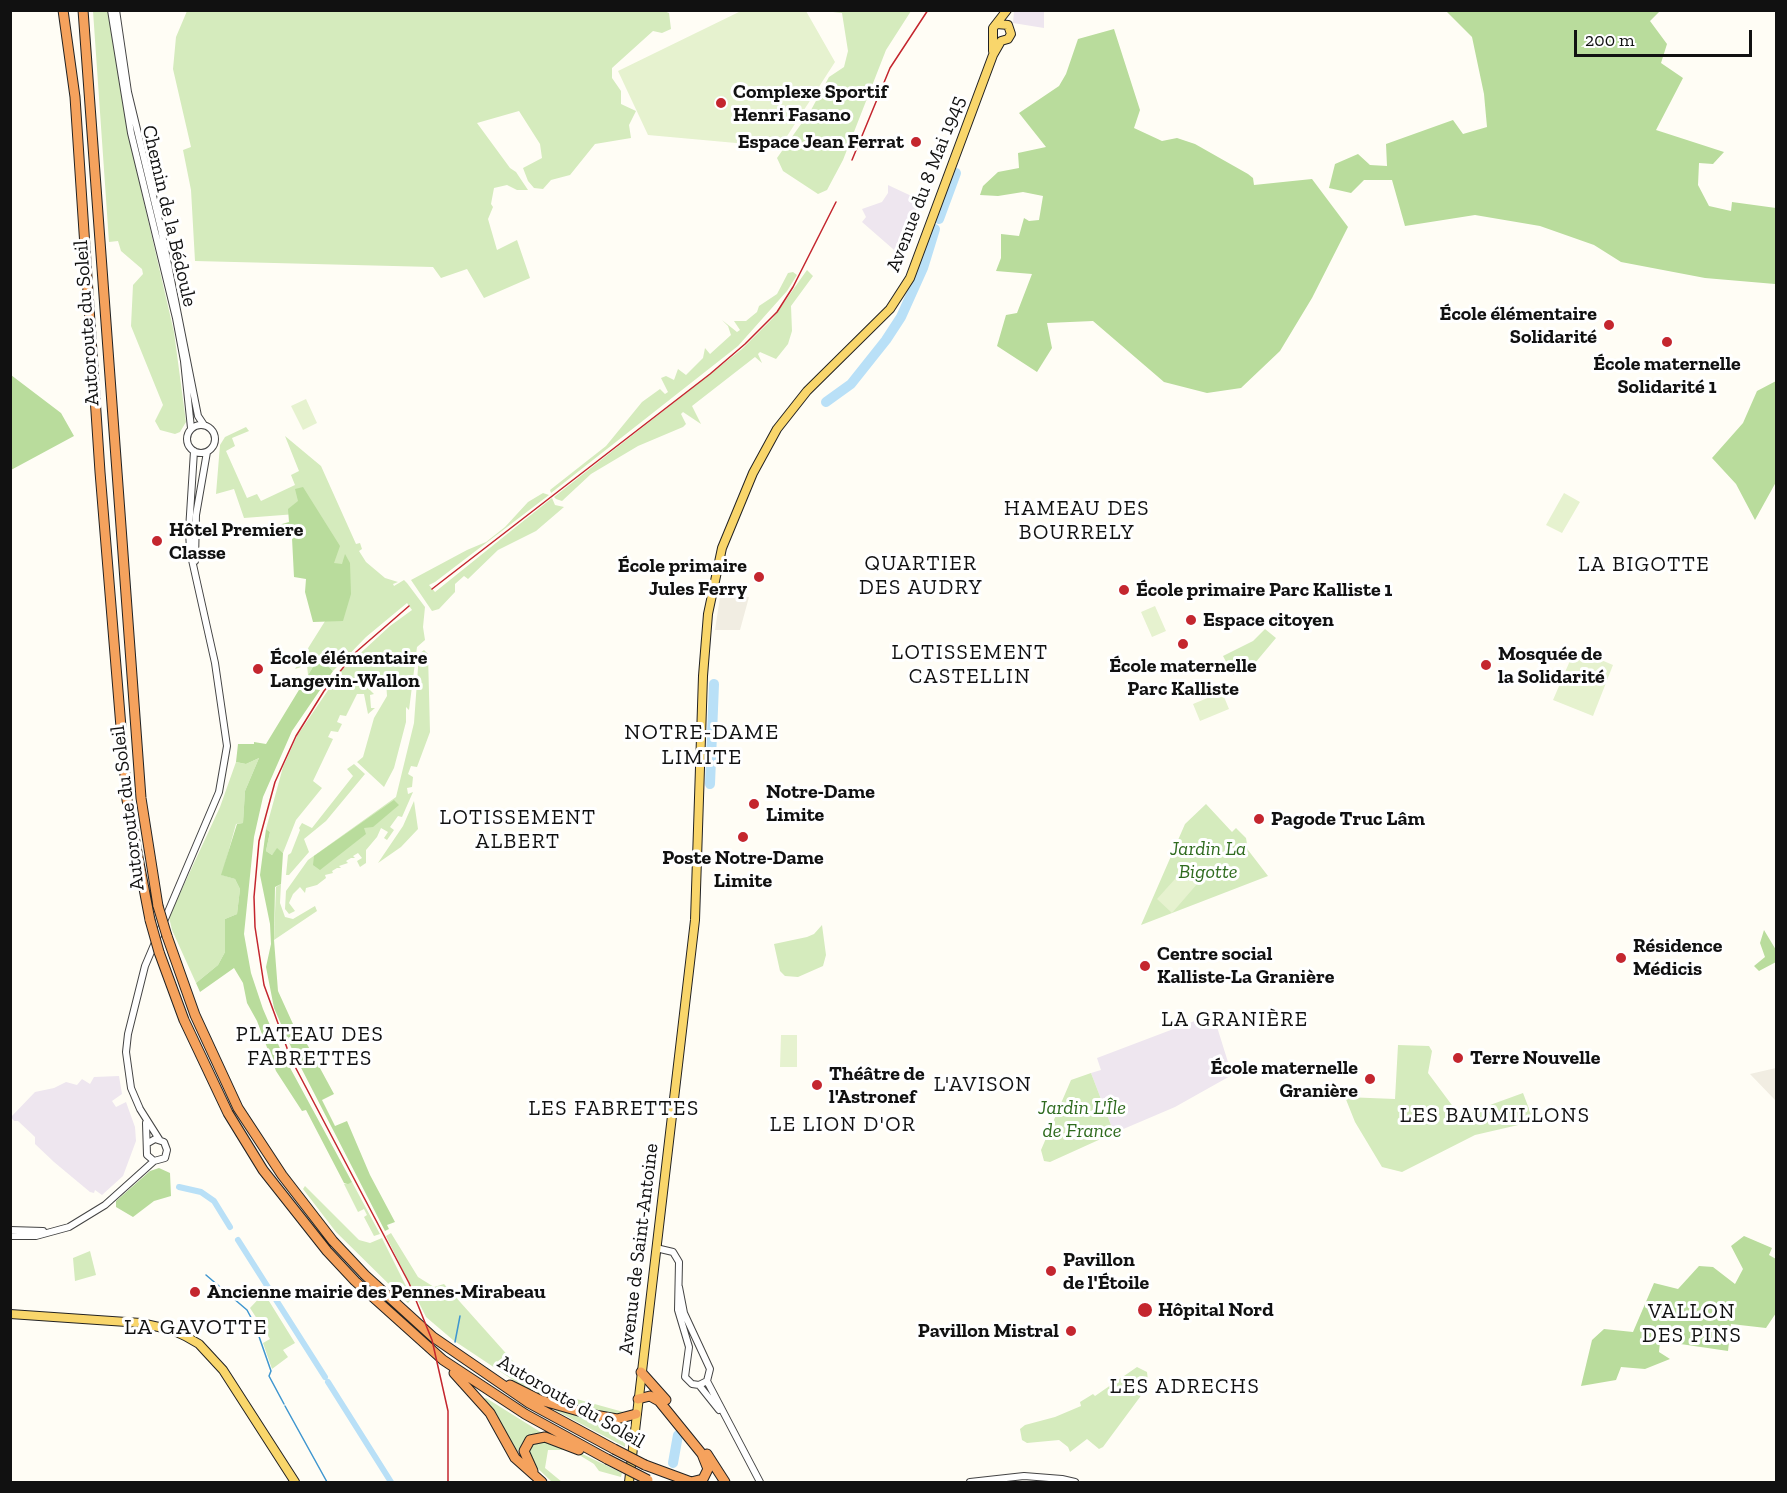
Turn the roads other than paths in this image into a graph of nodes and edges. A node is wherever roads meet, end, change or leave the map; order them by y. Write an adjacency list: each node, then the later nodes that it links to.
1 (63, 10): 27 (highway, Autoroute du Soleil, bridge)
2 (83, 10): 28 (highway, Autoroute du Soleil, bridge)
3 (111, 10): 10 (street, Chemin de la Bédoule)
4 (116, 10): 9 (street, Chemin de la Bédoule)
5 (1008, 10): 6 (main road); 7 (main road)
6 (997, 24): 7 (main road); 8 (main road)
7 (1008, 25): 8 (main road)
8 (998, 39): 14 (main road, Avenue du 8 Mai 1945)
9 (204, 425): 10 (street); 12 (street)
10 (191, 428): 11 (street)
11 (194, 451): 12 (street); 13 (street)
12 (207, 452): 13 (street)
13 (195, 569): 15 (street)
14 (699, 767): 24 (main road, Avenue de Saint-Antoine)
15 (144, 1117): 16 (street); 17 (street)
16 (159, 1139): 17 (street); 19 (street)
17 (148, 1143): 18 (street)
18 (147, 1155): 19 (street); 20 (street)
19 (154, 1161): 20 (street)
20 (136, 1175): 22 (street)
21 (10, 1230): 22 (street)
22 (53, 1231): 23 (street)
23 (10, 1236)
24 (656, 1248): 25 (street); 31 (main road, Avenue de Saint-Antoine)
25 (679, 1287): 29 (street); 30 (street)
26 (12, 1315): 42 (main road)
27 (429, 1348): 37 (highway, Autoroute du Soleil); 40 (highway)
28 (450, 1350): 35 (highway); 38 (highway, Autoroute du Soleil, bridge)
29 (705, 1362): 30 (street); 32 (street)
30 (686, 1366): 33 (street)
31 (641, 1372): 34 (main road, Avenue de Saint-Antoine); 45 (highway)
32 (707, 1381): 33 (street); 36 (street)
33 (699, 1385): 36 (street)
34 (638, 1399): 35 (main road, Avenue de Saint-Antoine); 38 (highway)
35 (636, 1414): 43 (main road, Avenue de Saint-Antoine)
36 (727, 1419): 46 (street)
37 (606, 1460): 40 (highway); 41 (highway, Autoroute du Soleil, bridge)
38 (645, 1465): 44 (highway, Autoroute du Soleil)
39 (1048, 1478): 47 (street); 48 (street); 49 (street)
40 (541, 1481)
41 (650, 1481)
42 (295, 1482)
43 (629, 1482)
44 (678, 1482)
45 (725, 1482)
46 (760, 1482)
47 (970, 1482)
48 (1057, 1482)
49 (1075, 1482)

